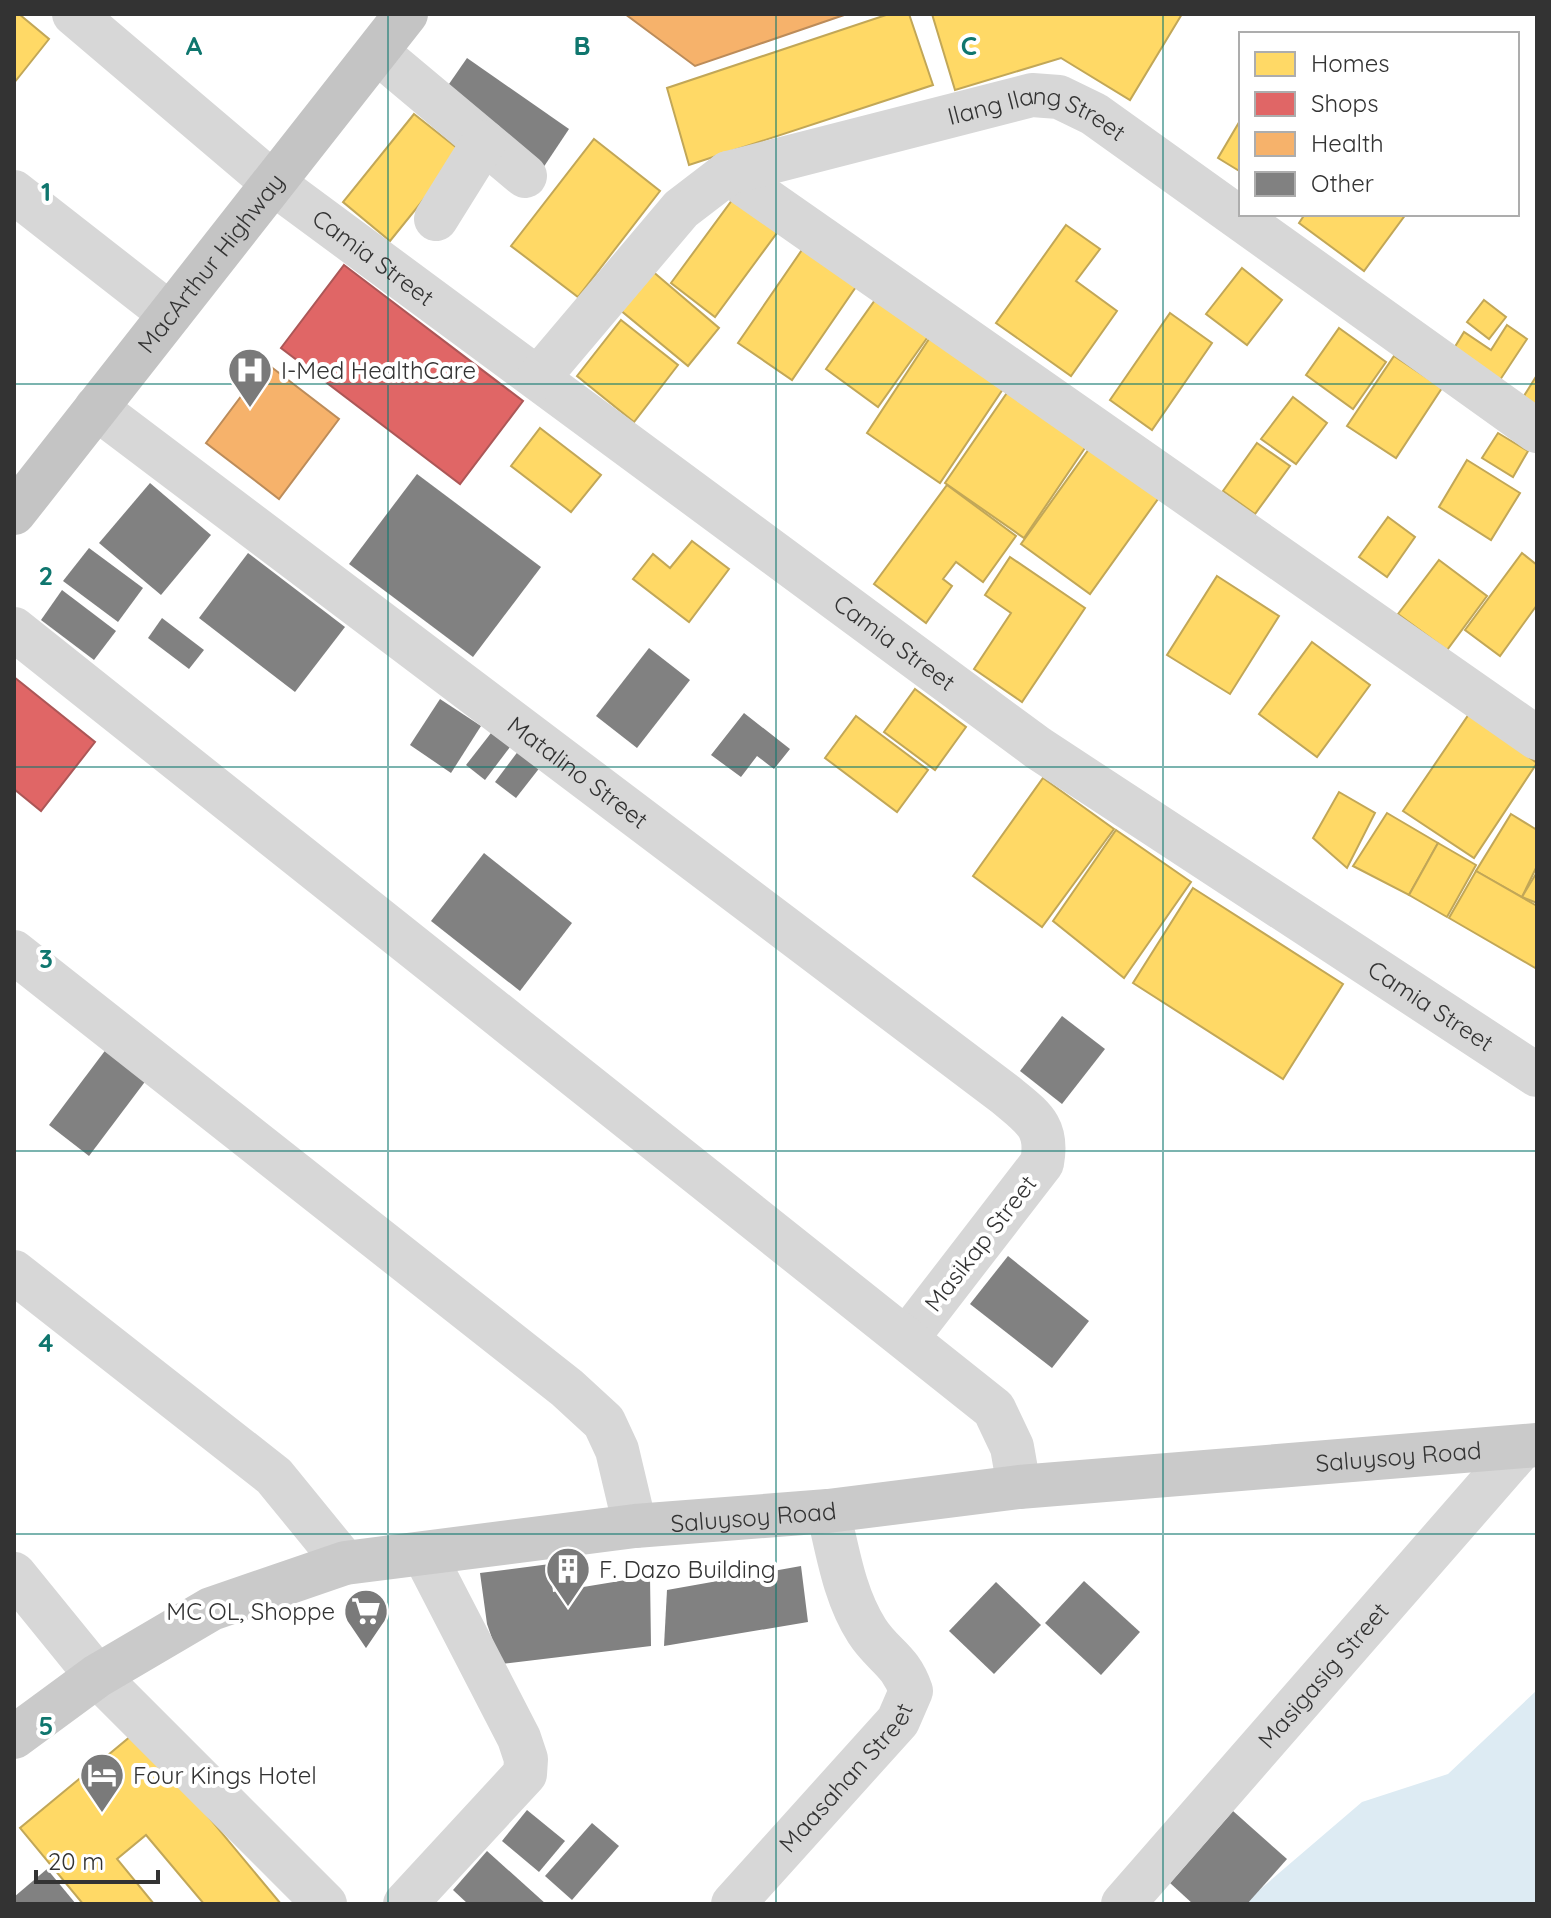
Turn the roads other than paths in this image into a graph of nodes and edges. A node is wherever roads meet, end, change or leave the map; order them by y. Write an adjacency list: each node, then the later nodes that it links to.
1 (74, 14): 7 (street, Camia Street)
2 (406, 14): 3 (highway, MacArthur Highway)
3 (377, 52): 4 (street); 7 (highway, MacArthur Highway)
4 (484, 142): 6 (street); 9 (street)
5 (728, 173): 11 (street, Ilang Ilang Street); 13 (street, Ilang Ilang Street); 16 (street)
6 (525, 176)
7 (273, 183): 10 (highway, MacArthur Highway); 11 (street, Camia Street)
8 (14, 192): 10 (street)
9 (436, 219)
10 (170, 314): 12 (highway, MacArthur Highway)
11 (538, 378): 18 (street, Camia Street)
12 (96, 408): 14 (highway, MacArthur Highway); 19 (street, Matalino Street)
13 (1537, 431)
14 (14, 513)
15 (14, 629): 21 (street)
16 (1537, 738)
17 (14, 952): 25 (street)
18 (1537, 1075)
19 (1045, 1145): 21 (street, Masikap Street)
20 (14, 1272): 27 (street)
21 (907, 1338): 23 (street)
22 (1530, 1446): 23 (main road, Saluysoy Road); 34 (street, Masigasig Street)
23 (1019, 1487): 24 (main road, Saluysoy Road)
24 (828, 1511): 25 (main road, Saluysoy Road); 33 (street, Maasahan Street)
25 (635, 1526): 26 (main road, Saluysoy Road)
26 (424, 1554): 27 (main road, Saluysoy Road); 32 (street)
27 (345, 1563): 29 (main road, Saluysoy Road)
28 (14, 1574): 29 (street)
29 (97, 1676): 30 (main road, Saluysoy Road); 31 (street)
30 (14, 1737)
31 (325, 1904)
32 (405, 1904)
33 (733, 1904)
34 (1123, 1904)

